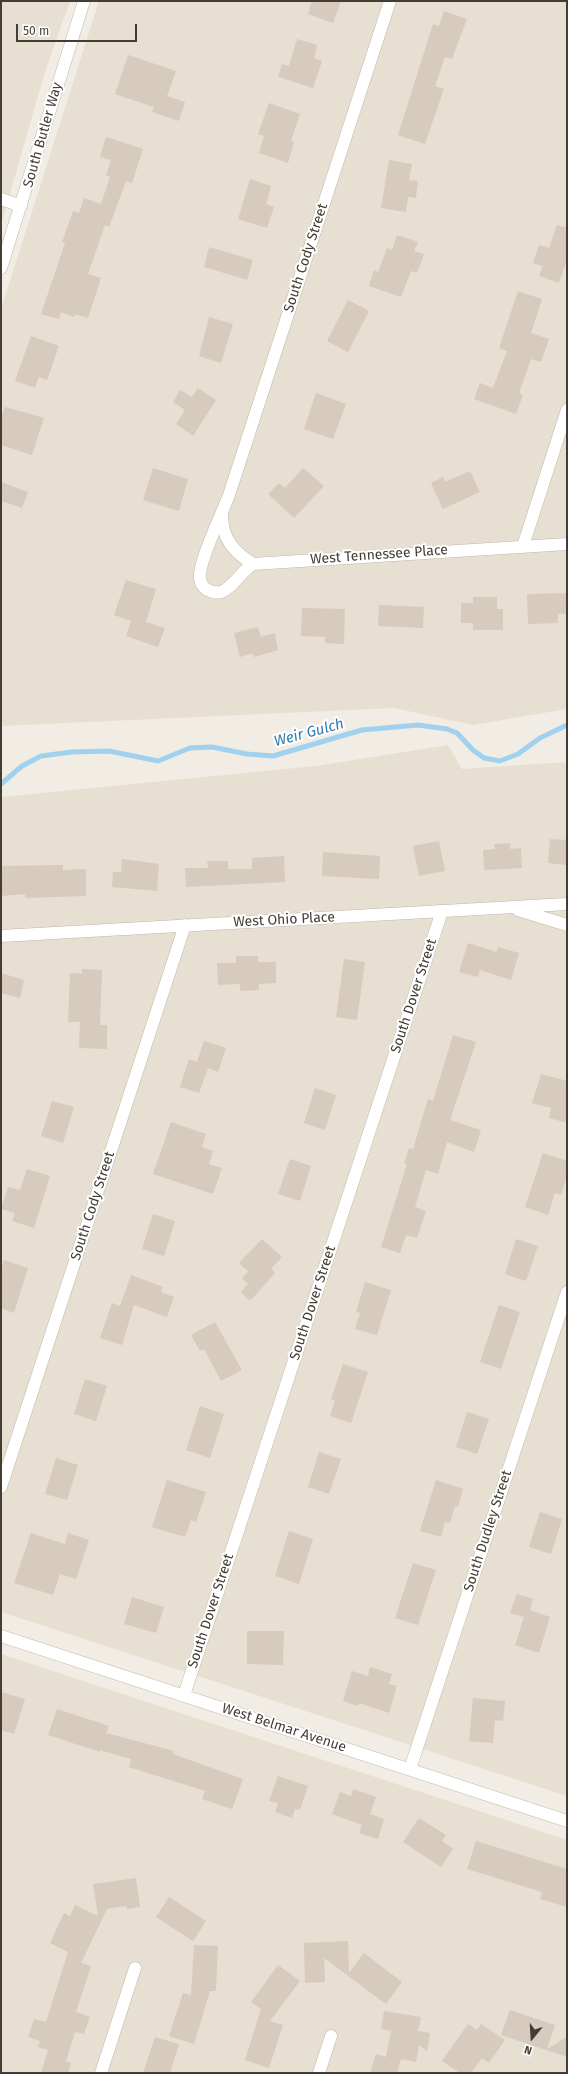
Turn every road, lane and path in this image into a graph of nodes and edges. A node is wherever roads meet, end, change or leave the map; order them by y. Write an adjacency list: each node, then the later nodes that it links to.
1 (84, 1): 4 (street, South Butler Way)
2 (390, 1): 7 (street, South Cody Street)
3 (1, 199): 4 (street)
4 (21, 206): 5 (street, South Butler Way)
5 (1, 268)
6 (567, 410): 9 (street)
7 (222, 514): 10 (street, South Cody Street); 10 (street, South Cody Street)
8 (567, 544): 9 (street, West Tennessee Place)
9 (522, 546): 10 (street, West Tennessee Place)
10 (253, 564)
11 (567, 904): 12 (street, West Ohio Place)
12 (512, 907): 13 (street, West Ohio Place); 15 (street)
13 (442, 911): 14 (street, West Ohio Place); 20 (street, South Dover Street)
14 (185, 925): 16 (street, West Ohio Place); 18 (street, South Cody Street)
15 (567, 925)
16 (1, 936)
17 (567, 1292): 21 (street, South Dudley Street)
18 (1, 1488)
19 (1, 1636): 20 (street, West Belmar Avenue)
20 (184, 1695): 21 (street, West Belmar Avenue)
21 (410, 1769): 22 (street, West Belmar Avenue)
22 (567, 1821)
23 (135, 1968): 25 (street)
24 (331, 2036): 26 (street)
25 (101, 2073)
26 (319, 2073)

